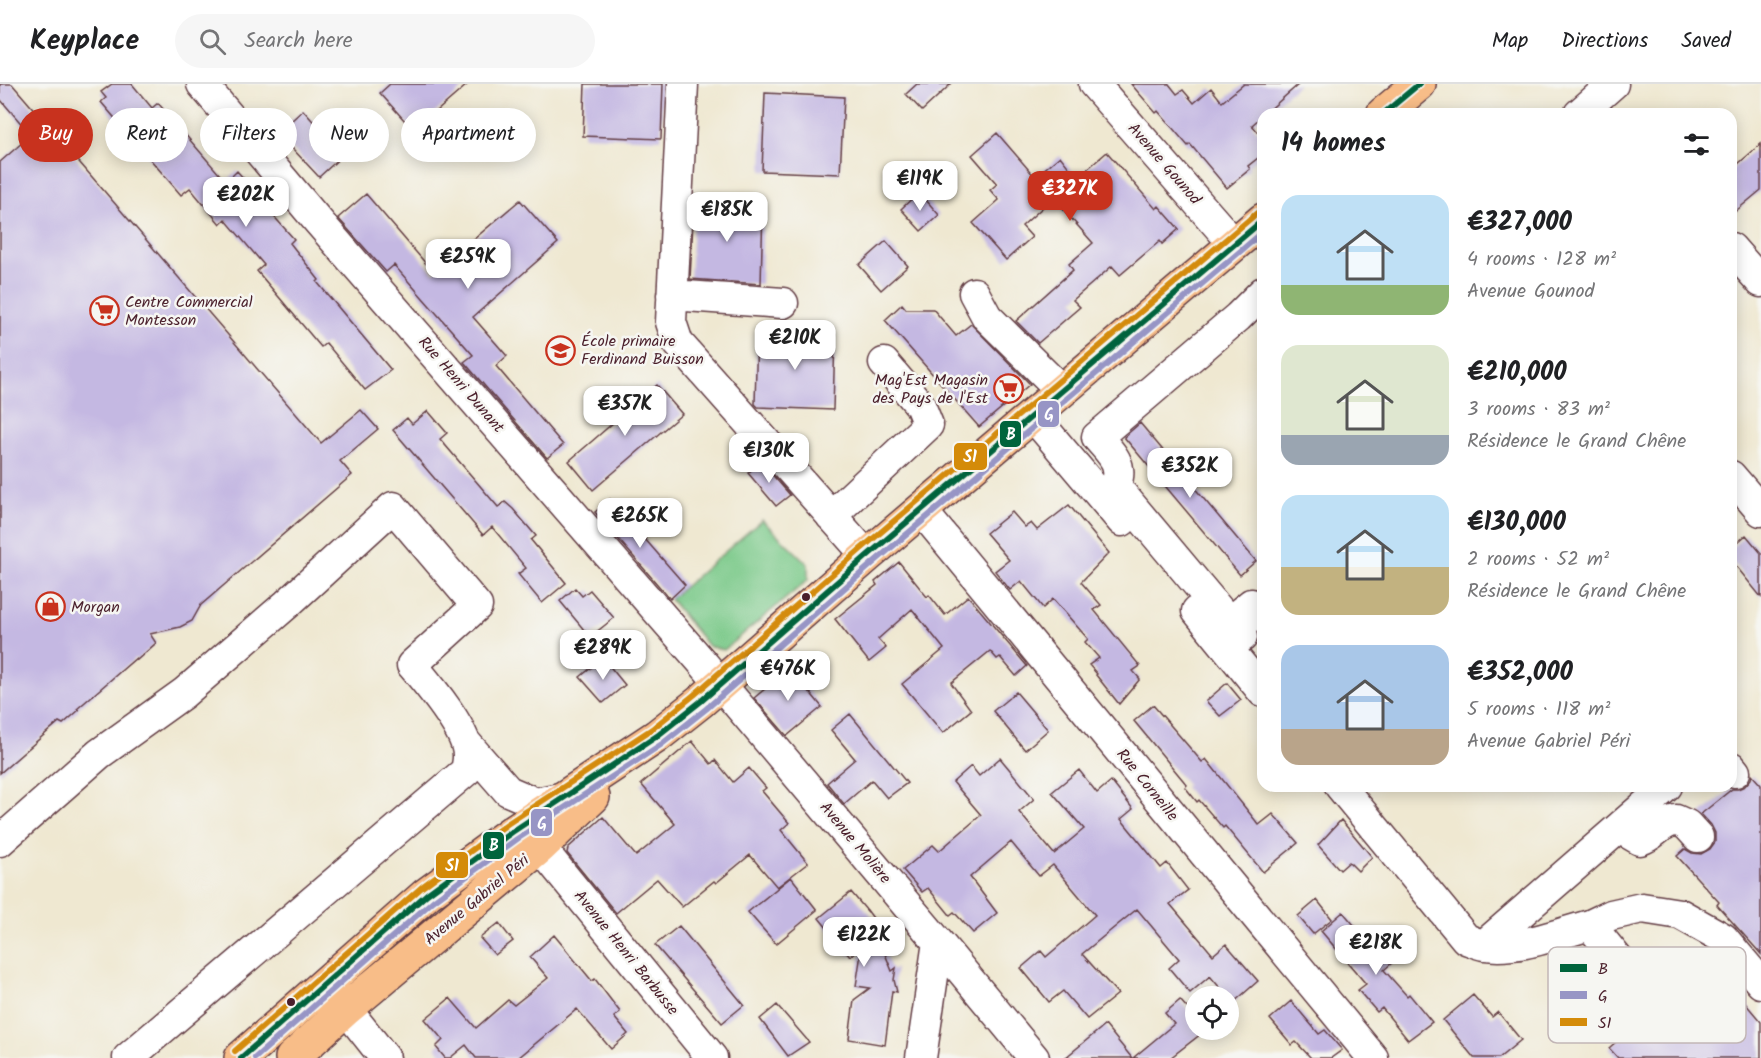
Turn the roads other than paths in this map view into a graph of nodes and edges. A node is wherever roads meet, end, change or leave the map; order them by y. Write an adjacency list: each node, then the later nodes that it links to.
1 (202, 84): 25 (street, Rue Henri Dunant)
2 (683, 84): 11 (street)
3 (1094, 84): 7 (street, Avenue Gounod)
4 (1419, 84): 5 (main road)
5 (1390, 108)
6 (1257, 225): 7 (main road, Avenue Gabriel Péri)
7 (1234, 244): 15 (main road, Avenue Gabriel Péri)
8 (1737, 255): 9 (street)
9 (1761, 282)
10 (974, 293): 15 (street)
11 (672, 296): 13 (street); 20 (street)
12 (1257, 300): 23 (street)
13 (783, 303)
14 (884, 363): 20 (street)
15 (1062, 391): 16 (main road, Avenue Gabriel Péri)
16 (1033, 416): 18 (main road, Avenue Gabriel Péri); 26 (street)
17 (1737, 483): 19 (street)
18 (922, 511): 21 (main road, Avenue Gabriel Péri); 52 (street, Rue Corneille)
19 (1761, 511)
20 (831, 516): 21 (street)
21 (867, 556): 25 (main road, Avenue Gabriel Péri)
22 (1257, 611): 23 (street)
23 (1229, 622): 24 (street)
24 (1257, 655)
25 (720, 685): 27 (main road, Avenue Gabriel Péri); 37 (street, Avenue Molière)
26 (1257, 685)
27 (657, 736): 31 (main road, Avenue Gabriel Péri); 35 (main road, Avenue Gabriel Péri)
28 (466, 743): 31 (street); 34 (street); 45 (street)
29 (1345, 792): 38 (street)
30 (1660, 792): 32 (street)
31 (566, 797): 44 (main road, Avenue Gabriel Péri)
32 (1622, 825): 33 (street); 38 (street)
33 (1698, 837)
34 (0, 840)
35 (540, 847): 43 (main road, Avenue Gabriel Péri); 49 (street, Avenue Henri Barbusse)
36 (1590, 925): 38 (street); 39 (street); 40 (street)
37 (938, 942): 50 (street); 51 (street, Avenue Molière)
38 (1484, 945)
39 (1608, 947)
40 (1731, 947)
41 (1746, 965): 42 (street)
42 (1761, 982)
43 (346, 1009): 47 (main road, Avenue Gabriel Péri); 48 (street)
44 (251, 1049): 46 (street)
45 (128, 1058)
46 (225, 1058)
47 (291, 1058)
48 (385, 1058)
49 (712, 1058)
50 (921, 1058)
51 (1034, 1058)
52 (1373, 1058)

